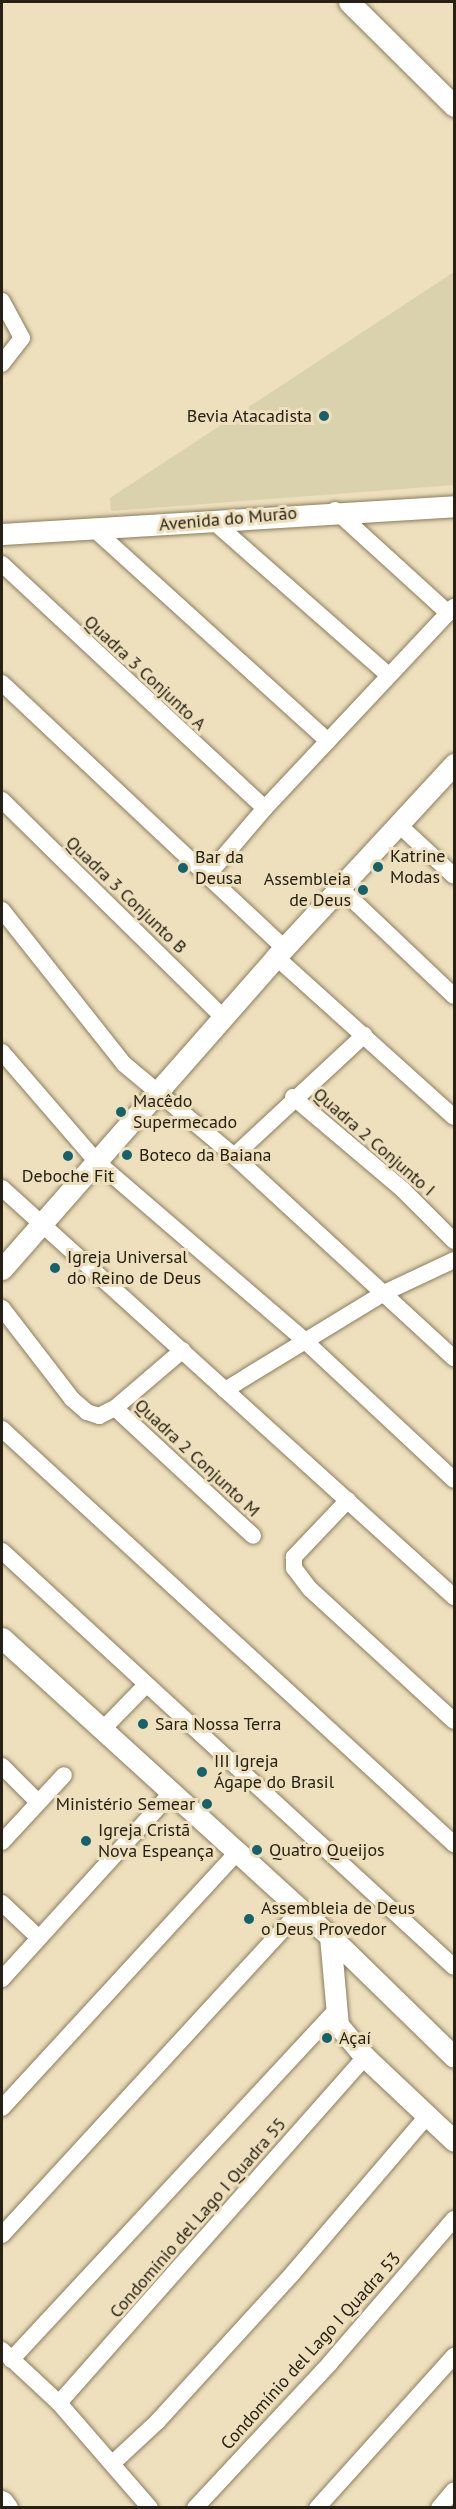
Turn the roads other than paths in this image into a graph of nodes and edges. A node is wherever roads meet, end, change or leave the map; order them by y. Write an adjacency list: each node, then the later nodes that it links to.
1 (349, 2): 2 (street)
2 (454, 106)
3 (2, 301): 4 (street)
4 (2, 364)
5 (454, 506): 6 (street, Avenida do Murão)
6 (335, 510): 7 (street, Avenida do Murão); 11 (street)
7 (213, 521): 8 (street, Avenida do Murão); 12 (street)
8 (93, 528): 9 (street, Avenida do Murão); 14 (street)
9 (2, 534)
10 (2, 564): 17 (street, Quadra 3 Conjunto A)
11 (452, 610): 12 (street)
12 (388, 675): 14 (street)
13 (2, 683): 19 (street)
14 (327, 741): 17 (street)
15 (454, 764): 18 (street)
16 (2, 800): 25 (street, Quadra 3 Conjunto B)
17 (265, 808): 19 (street)
18 (398, 824): 20 (street); 21 (street)
19 (207, 876): 23 (street)
20 (454, 876)
21 (339, 887): 23 (street); 24 (street)
22 (2, 910): 28 (street)
23 (280, 952): 25 (street); 26 (street)
24 (454, 996)
25 (223, 1017): 28 (street)
26 (364, 1035): 29 (street, Quadra 2 Conjunto I); 30 (street)
27 (2, 1052): 32 (street)
28 (159, 1093): 31 (street); 32 (street)
29 (294, 1097): 31 (street, Quadra 2 Conjunto I); 35 (street, Quadra 2 Conjunto I)
30 (454, 1117)
31 (234, 1156): 38 (street)
32 (96, 1161): 34 (street); 40 (street)
33 (2, 1188): 34 (street)
34 (41, 1224): 37 (street); 41 (street)
35 (454, 1241)
36 (454, 1260): 38 (street)
37 (2, 1269)
38 (384, 1293): 40 (street); 42 (street)
39 (2, 1308): 44 (street, Quadra 2 Conjunto M)
40 (304, 1341): 43 (street); 46 (street)
41 (183, 1350): 43 (street); 44 (street, Quadra 2 Conjunto M)
42 (454, 1358)
43 (225, 1390): 47 (street)
44 (115, 1408): 48 (street, Quadra 2 Conjunto M)
45 (2, 1429): 60 (street)
46 (454, 1480)
47 (348, 1500): 50 (street); 53 (street)
48 (253, 1536)
49 (2, 1551): 52 (street)
50 (454, 1597)
51 (2, 1638): 54 (street)
52 (146, 1685): 54 (street); 66 (street)
53 (454, 1721)
54 (103, 1729): 57 (street)
55 (2, 1766): 58 (street)
56 (64, 1775): 58 (street)
57 (171, 1793): 61 (street); 65 (street)
58 (38, 1802): 59 (street)
59 (2, 1842)
60 (454, 1845)
61 (237, 1852): 63 (street); 73 (street)
62 (2, 1903): 65 (street)
63 (301, 1910): 64 (street); 77 (street)
64 (330, 1936): 68 (street); 69 (street)
65 (39, 1938): 67 (street)
66 (454, 1967)
67 (2, 1979)
68 (376, 1980): 69 (street); 72 (street)
69 (333, 1991): 70 (street)
70 (334, 2013): 71 (street); 78 (street)
71 (365, 2057): 74 (street); 80 (street, Condomínio del Lago I Quadra 55)
72 (454, 2057)
73 (2, 2108)
74 (428, 2115): 75 (street); 81 (street)
75 (454, 2140)
76 (454, 2219): 86 (street, Condomínio del Lago I Quadra 53)
77 (2, 2235)
78 (6, 2355): 80 (street)
79 (454, 2356): 87 (street)
80 (60, 2403): 81 (street)
81 (114, 2462): 85 (street)
82 (454, 2490): 88 (street)
83 (2, 2501): 84 (street)
84 (7, 2508)
85 (150, 2508)
86 (195, 2508)
87 (316, 2508)
88 (439, 2508)

